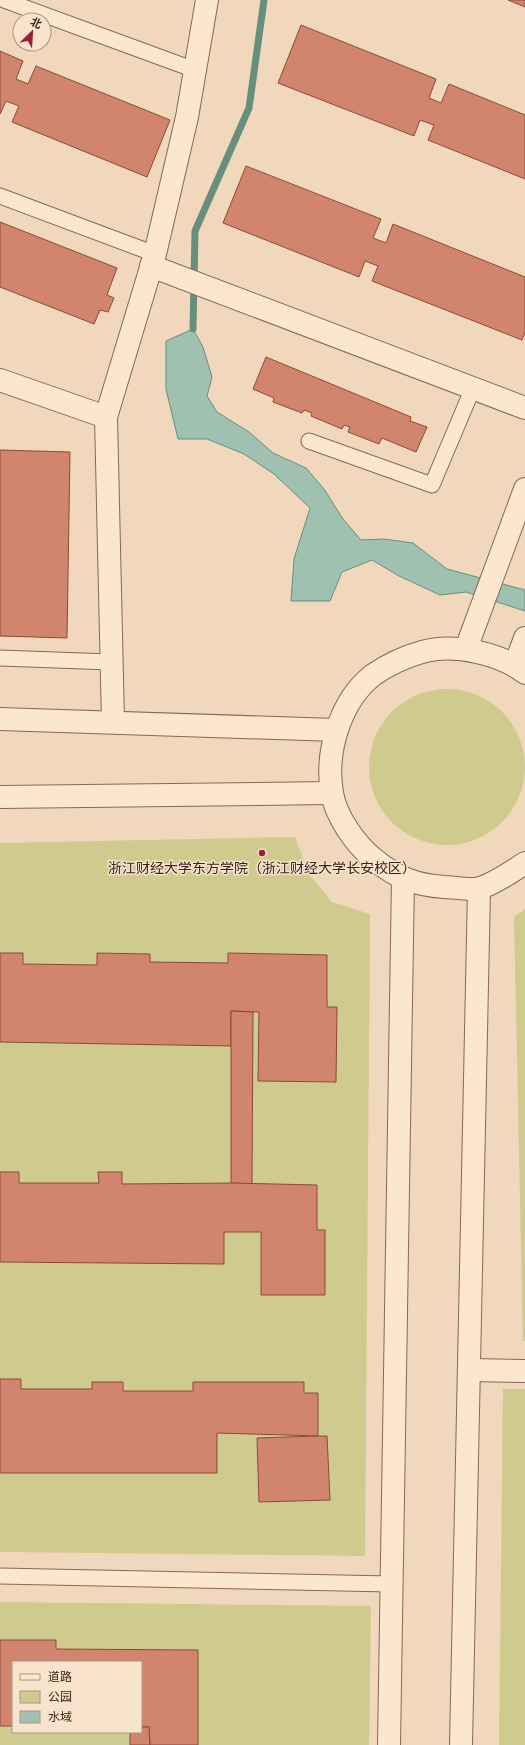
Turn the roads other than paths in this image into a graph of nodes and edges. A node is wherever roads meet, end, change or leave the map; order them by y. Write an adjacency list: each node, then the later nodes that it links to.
1 (4, 0): 3 (lane)
2 (207, 0): 3 (street)
3 (195, 70): 5 (street)
4 (0, 196): 5 (lane)
5 (153, 260): 7 (street); 9 (street)
6 (0, 380): 9 (street)
7 (473, 388): 8 (street); 10 (lane)
8 (525, 408)
9 (106, 417): 15 (street)
10 (309, 441)
11 (525, 489): 13 (street)
12 (525, 638): 16 (street)
13 (466, 648): 16 (street); 19 (street)
14 (0, 658): 15 (lane)
15 (111, 662): 18 (street)
16 (520, 669)
17 (0, 719): 18 (street)
18 (113, 722): 19 (street)
19 (336, 730): 20 (street)
20 (332, 793): 21 (street); 23 (street)
21 (0, 797)
22 (525, 864): 24 (street)
23 (403, 878): 24 (street); 28 (street)
24 (479, 889): 25 (street)
25 (468, 1370): 26 (street); 30 (street)
26 (525, 1371)
27 (0, 1576): 28 (lane)
28 (391, 1584): 29 (street)
29 (389, 1745)
30 (461, 1745)

